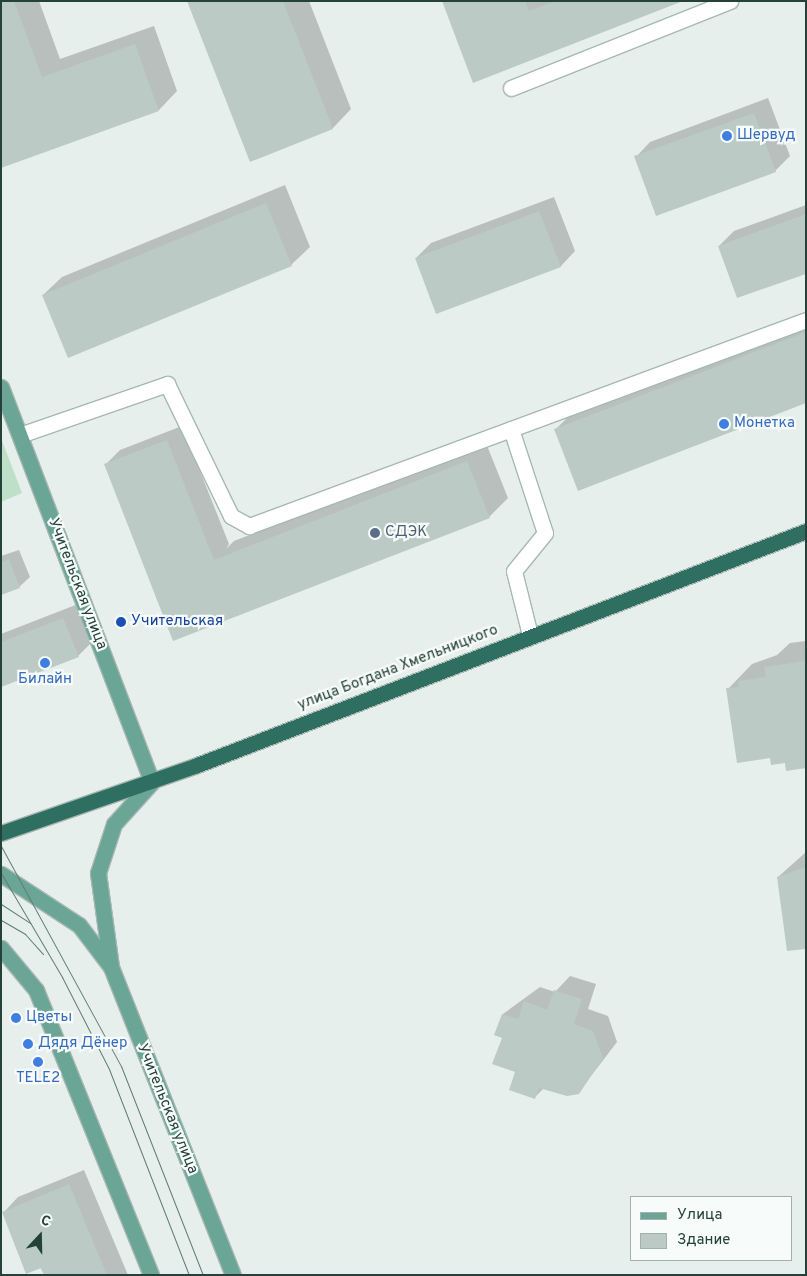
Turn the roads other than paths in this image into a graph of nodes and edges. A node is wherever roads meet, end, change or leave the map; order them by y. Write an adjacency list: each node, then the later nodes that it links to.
1 (730, 1): 2 (lane)
2 (510, 88)
3 (806, 320): 5 (lane)
4 (1, 387): 6 (main road, Учительская улица)
5 (511, 429): 6 (lane); 8 (lane)
6 (20, 435): 9 (main road, Учительская улица)
7 (806, 531): 8 (highway, улица Богдана Хмельницкого)
8 (530, 635): 9 (highway, улица Богдана Хмельницкого)
9 (152, 782): 10 (highway, улица Богдана Хмельницкого); 13 (main road)
10 (1, 834)
11 (1, 874): 13 (main road, Учительская улица)
12 (1, 948): 14 (main road)
13 (111, 968): 15 (main road, Учительская улица)
14 (151, 1275)
15 (233, 1275)

